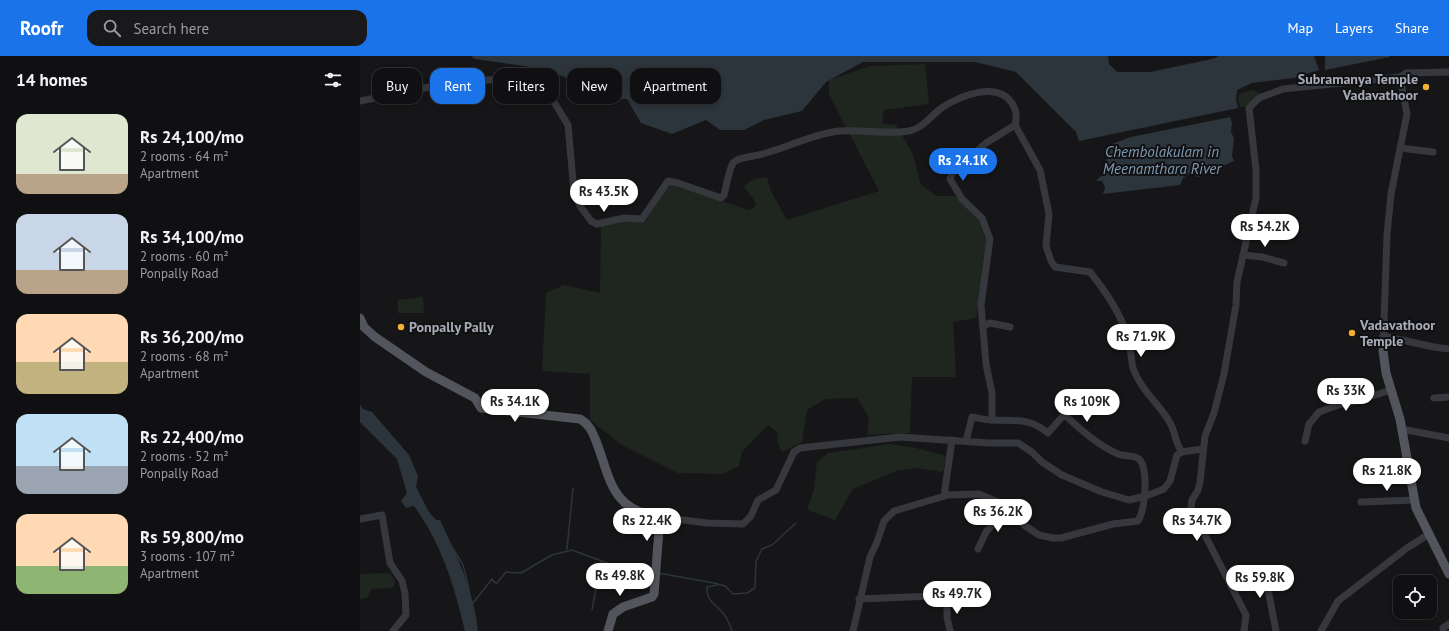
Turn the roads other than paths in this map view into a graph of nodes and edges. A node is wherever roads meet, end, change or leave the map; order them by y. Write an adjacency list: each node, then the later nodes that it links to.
1 (1449, 72): 2 (street)
2 (1400, 77): 5 (street); 7 (street)
3 (360, 101): 4 (street)
4 (1015, 125): 10 (street); 25 (street)
5 (1400, 148): 6 (street); 12 (street)
6 (1433, 152)
7 (1243, 255): 8 (street); 24 (street)
8 (1284, 263)
9 (360, 318): 31 (main road)
10 (983, 326): 11 (street); 18 (street)
11 (1010, 327)
12 (1383, 336): 13 (street); 14 (street)
13 (1449, 349)
14 (1383, 351): 15 (main road)
15 (1391, 390): 19 (main road); 23 (street)
16 (1449, 397): 17 (street)
17 (1434, 398)
18 (992, 420): 22 (street); 27 (street)
19 (1401, 429): 20 (street); 28 (main road)
20 (1449, 438)
21 (952, 440): 22 (street); 26 (street); 31 (street)
22 (966, 441): 27 (street)
23 (1305, 441)
24 (1202, 449): 25 (street); 36 (street)
25 (1182, 452): 27 (street)
26 (944, 496): 30 (street); 37 (street)
27 (1146, 496): 30 (street)
28 (1414, 500): 29 (street); 33 (main road)
29 (1361, 502)
30 (1006, 508): 34 (street)
31 (660, 517): 41 (main road)
32 (360, 519): 40 (street)
33 (1430, 534): 35 (main road); 45 (street)
34 (978, 550)
35 (1449, 574)
36 (1231, 587): 43 (street); 44 (street)
37 (859, 599): 39 (street); 42 (street)
38 (1449, 624): 46 (street)
39 (856, 629)
40 (393, 631)
41 (608, 631)
42 (950, 631)
43 (1244, 631)
44 (1276, 631)
45 (1321, 631)
46 (1443, 631)

